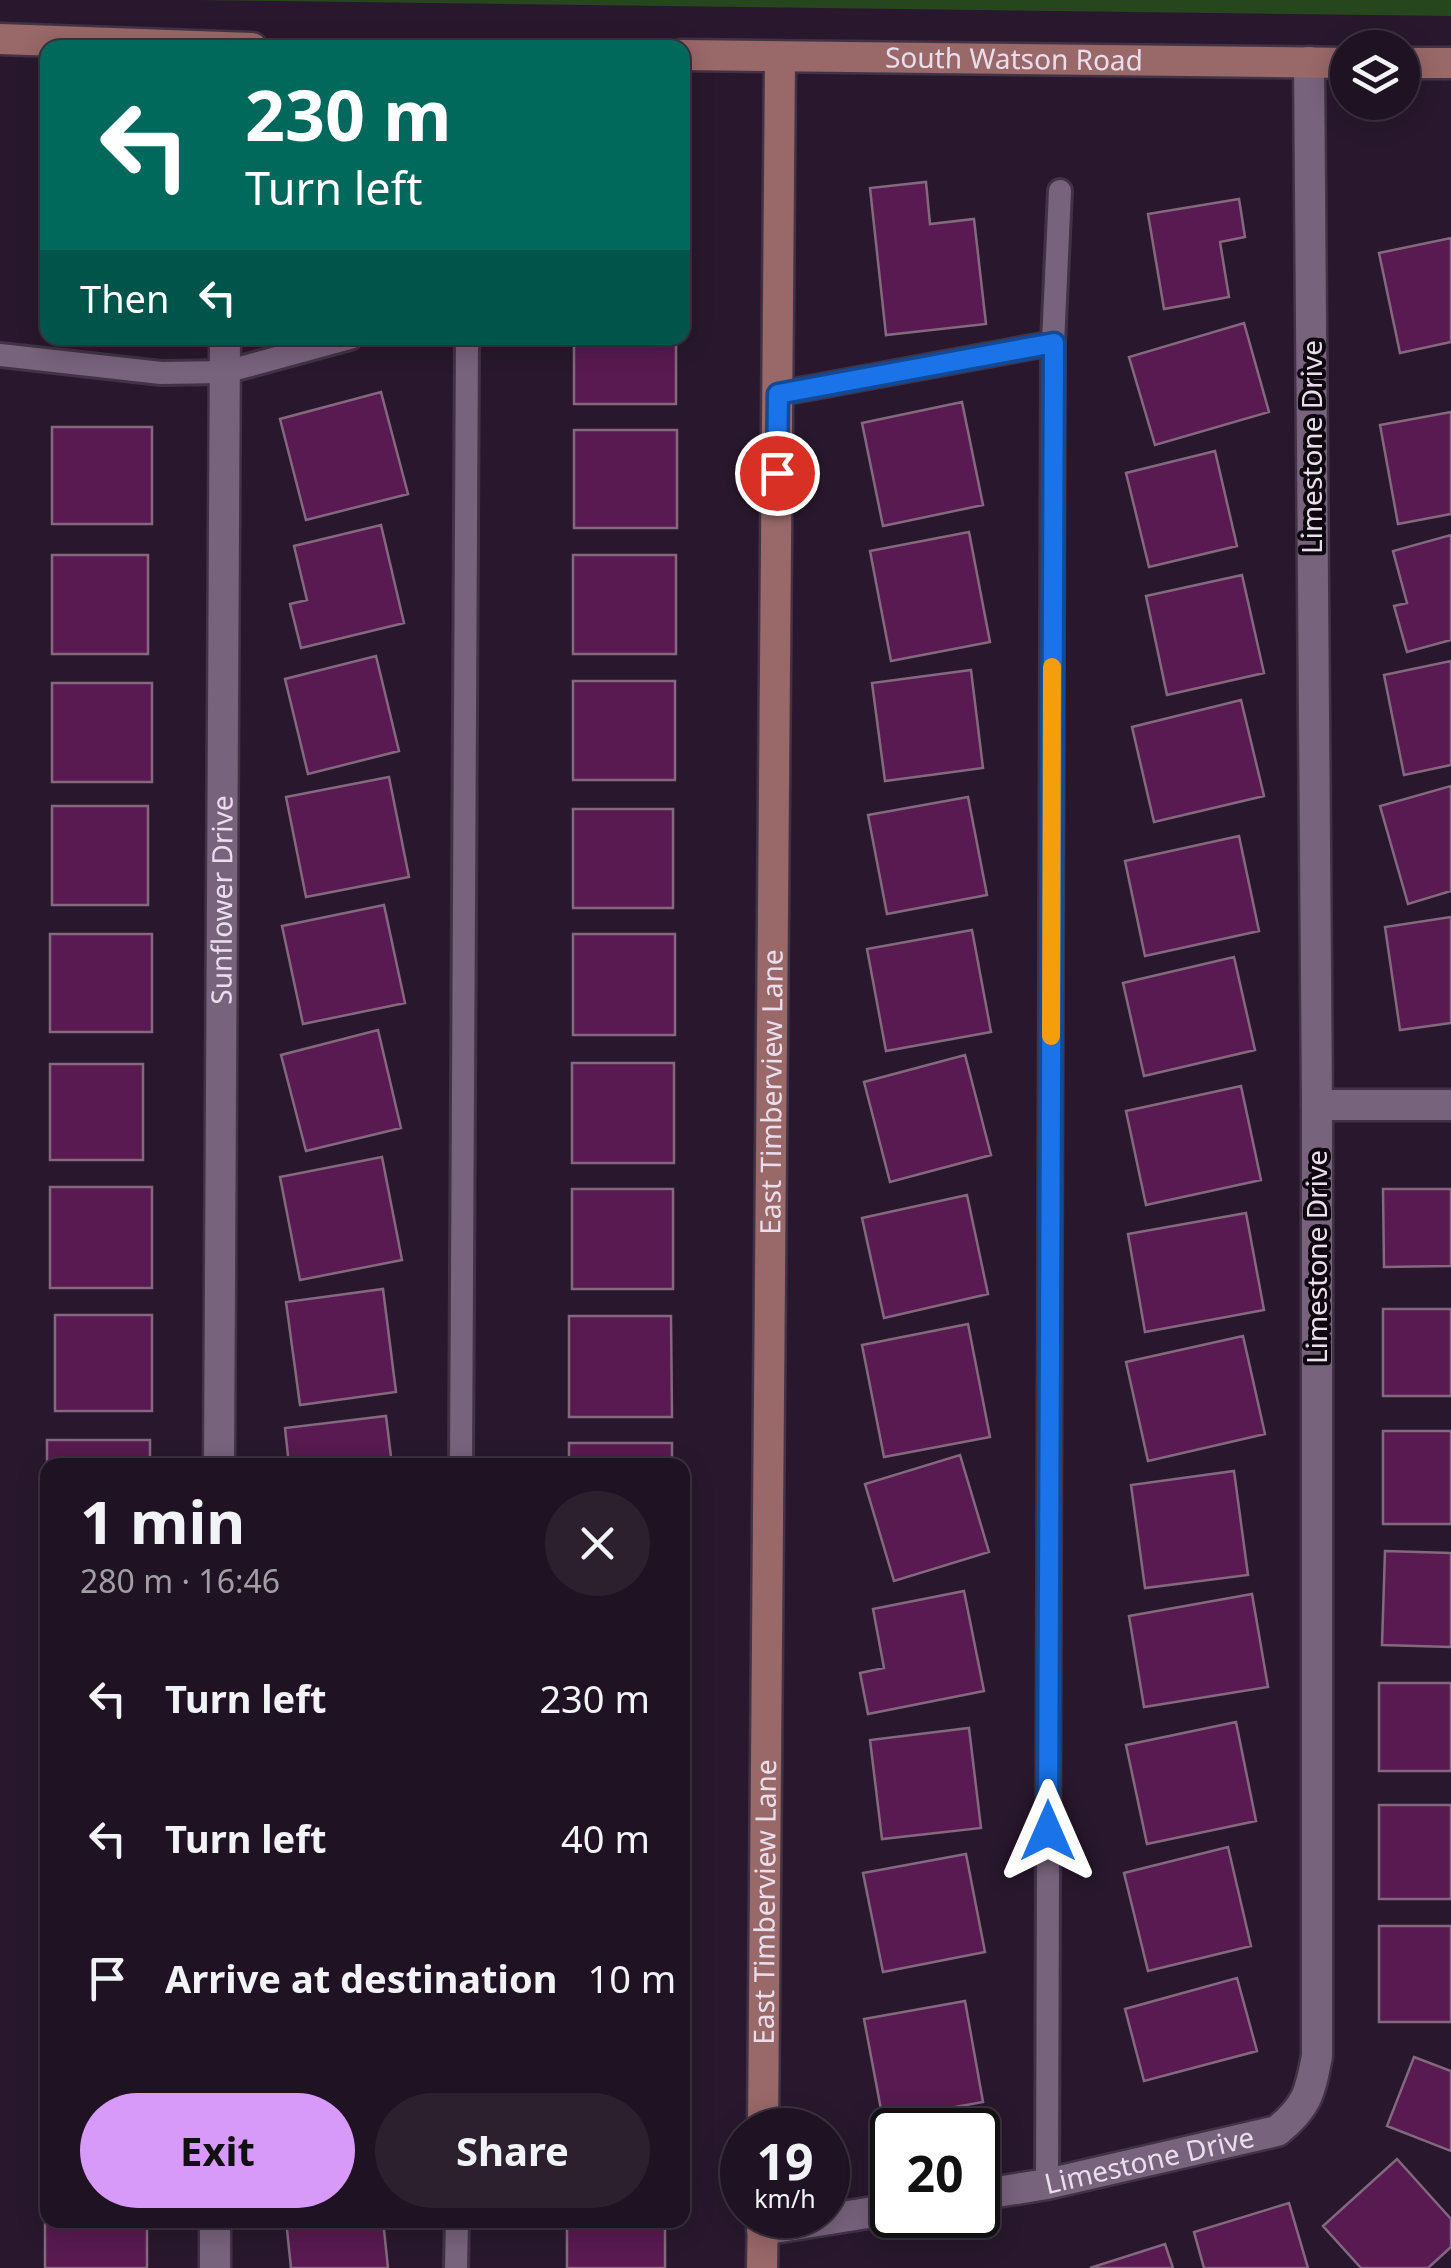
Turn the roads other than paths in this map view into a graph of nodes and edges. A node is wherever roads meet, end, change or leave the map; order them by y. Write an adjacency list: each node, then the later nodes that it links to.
1 (0, 39): 2 (street)
2 (40, 40)
3 (690, 56): 4 (street, South Watson Road)
4 (780, 57): 5 (street, South Watson Road); 16 (street, East Timberview Lane)
5 (1309, 62): 6 (street, South Watson Road); 18 (street, Limestone Drive)
6 (1330, 62)
7 (1420, 63): 8 (street)
8 (1451, 64)
9 (1060, 192): 10 (lane)
10 (1054, 343): 16 (lane); 22 (lane)
11 (225, 345): 15 (street, Sunflower Drive)
12 (324, 345): 15 (lane)
13 (467, 345): 20 (lane)
14 (0, 354): 15 (lane)
15 (225, 372): 19 (street, Sunflower Drive)
16 (778, 394): 21 (street, East Timberview Lane)
17 (1451, 1104): 18 (street)
18 (1317, 1105): 22 (street, Limestone Drive)
19 (219, 1458)
20 (461, 1458)
21 (763, 2108)
22 (1047, 2184): 23 (street, Limestone Drive)
23 (1000, 2191)
24 (216, 2228): 27 (street)
25 (457, 2228): 28 (lane)
26 (762, 2238): 29 (street)
27 (215, 2268)
28 (456, 2268)
29 (762, 2268)

